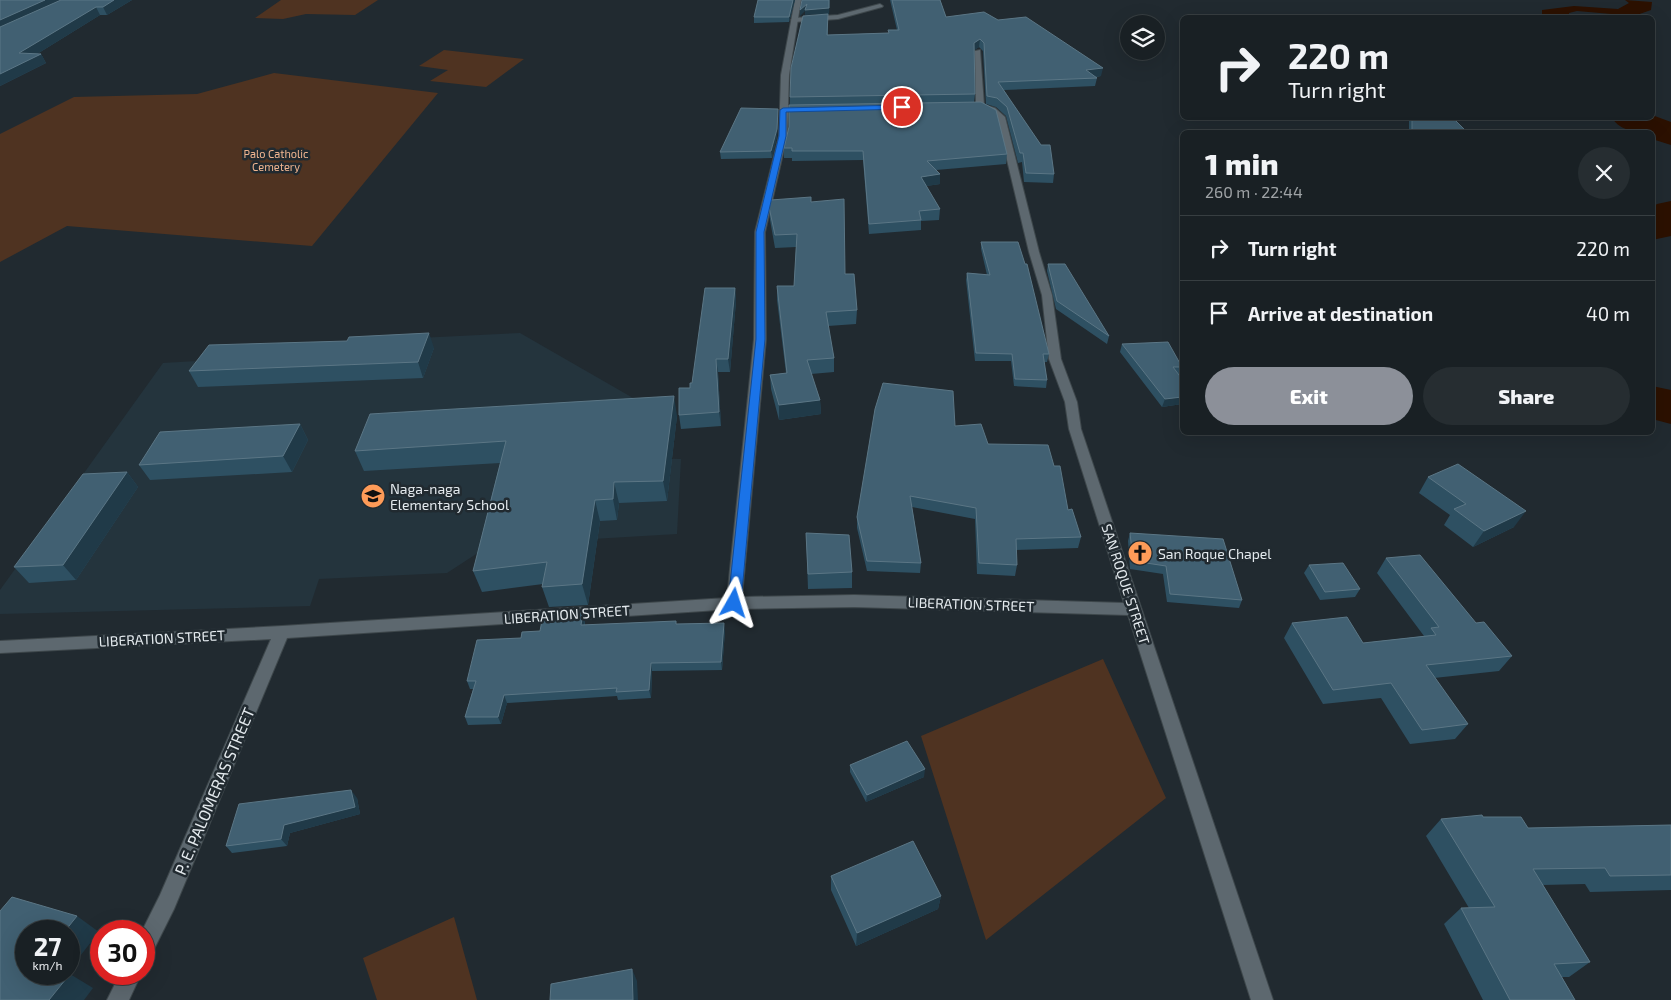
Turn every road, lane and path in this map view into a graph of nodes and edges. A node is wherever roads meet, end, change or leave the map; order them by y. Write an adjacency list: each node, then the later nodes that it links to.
1 (798, 0): 3 (street)
2 (880, 6): 3 (street)
3 (794, 20): 7 (street)
4 (978, 51): 6 (street)
5 (969, 106): 6 (street)
6 (980, 107): 10 (street, SAN ROQUE STREET)
7 (783, 110): 8 (street); 9 (street)
8 (813, 110)
9 (734, 603): 10 (street, LIBERATION STREET); 11 (street, LIBERATION STREET)
10 (1134, 609): 16 (street, SAN ROQUE STREET)
11 (282, 632): 12 (street, LIBERATION STREET); 13 (street, P. E. PALOMERAS STREET)
12 (0, 647)
13 (155, 926)
14 (126, 985): 15 (street)
15 (118, 1000)
16 (1262, 1000)

